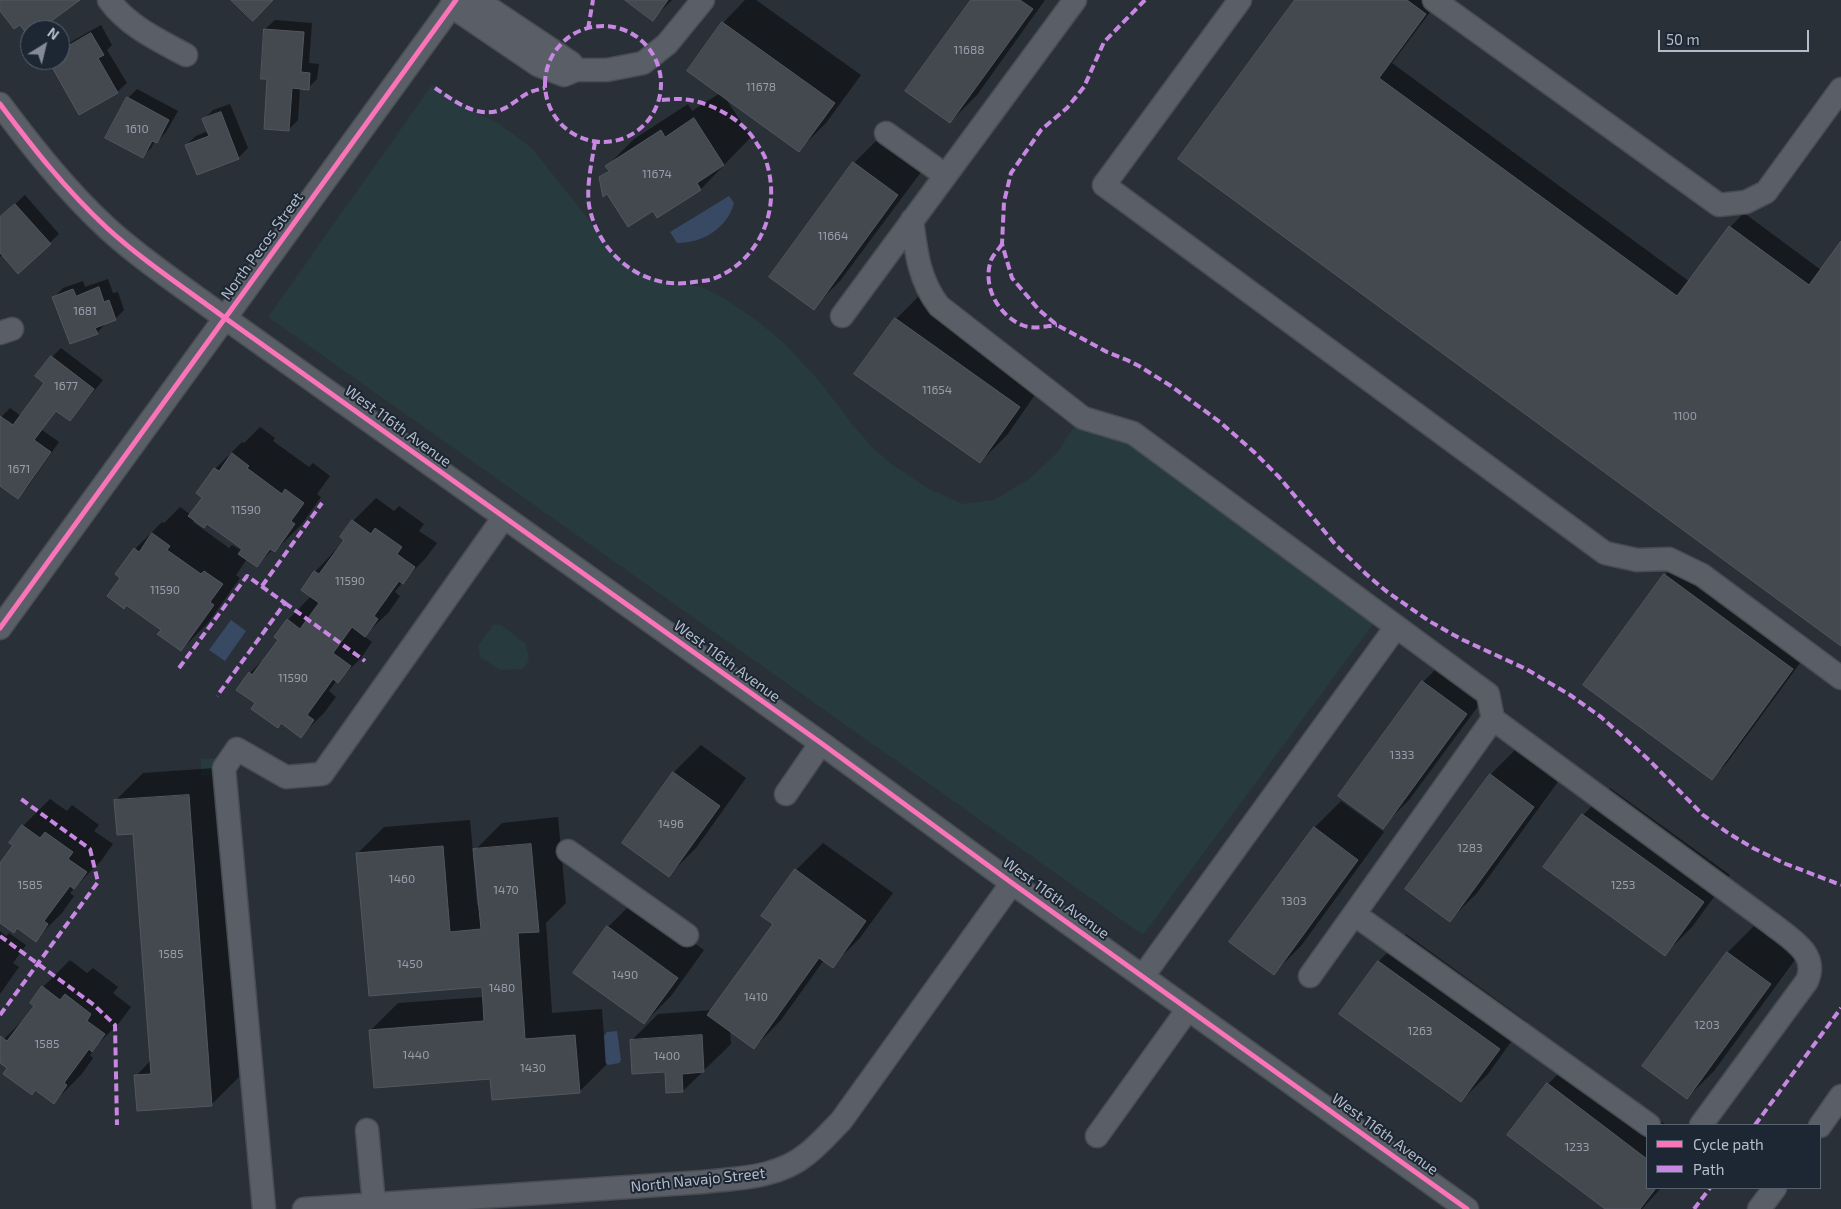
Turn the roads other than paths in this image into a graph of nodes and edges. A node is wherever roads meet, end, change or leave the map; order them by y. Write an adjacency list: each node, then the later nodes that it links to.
1 (109, 0): 8 (street)
2 (477, 0): 9 (street)
3 (703, 0): 9 (street)
4 (1075, 0): 13 (street)
5 (1240, 0): 20 (street)
6 (1434, 0): 10 (street)
7 (454, 3): 9 (street); 16 (street, North Pecos Street)
8 (186, 55)
9 (576, 70)
10 (1841, 89)
11 (0, 104): 16 (street, West 116th Avenue)
12 (886, 133): 13 (street)
13 (946, 176): 14 (street)
14 (912, 220): 15 (street); 18 (street)
15 (842, 316)
16 (225, 318): 17 (street, West 116th Avenue); 19 (street, North Pecos Street)
17 (504, 517): 22 (street, West 116th Avenue); 39 (street)
18 (1396, 627): 21 (street); 28 (street)
19 (0, 628)
20 (1841, 678)
21 (1493, 719): 26 (street); 33 (street)
22 (820, 743): 23 (street); 25 (street, West 116th Avenue)
23 (786, 794)
24 (568, 852): 27 (street)
25 (1012, 883): 28 (street, West 116th Avenue); 38 (street, North Navajo Street)
26 (1354, 914): 29 (street); 32 (street)
27 (687, 936)
28 (1144, 976): 30 (street, West 116th Avenue)
29 (1310, 976)
30 (1188, 1009): 36 (street); 41 (street, West 116th Avenue)
31 (1841, 1096): 34 (street)
32 (1647, 1124)
33 (1702, 1124)
34 (1821, 1125)
35 (367, 1130): 38 (street)
36 (1097, 1136)
37 (1774, 1189): 42 (street)
38 (374, 1204): 40 (street, North Navajo Street)
39 (264, 1209)
40 (304, 1209)
41 (1467, 1209)
42 (1760, 1209)

